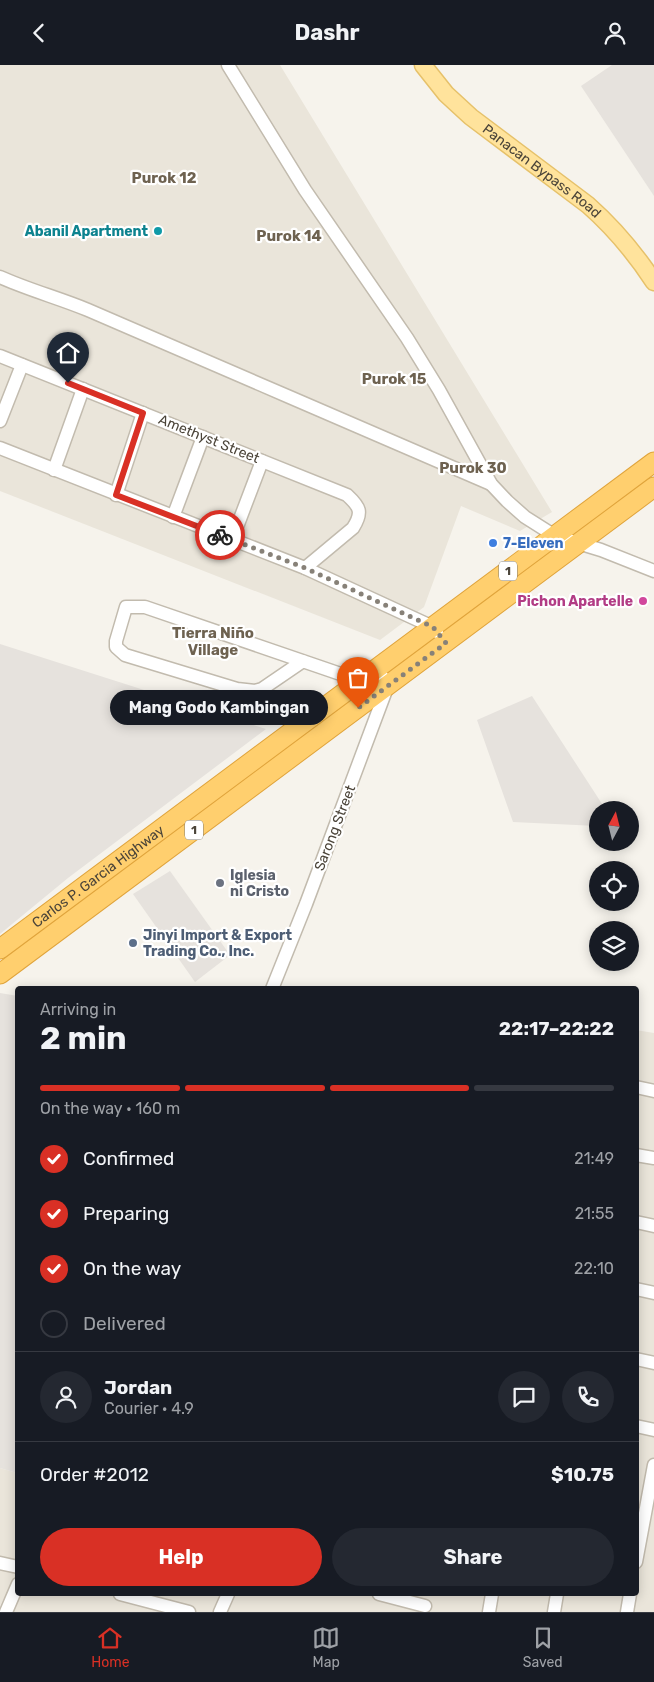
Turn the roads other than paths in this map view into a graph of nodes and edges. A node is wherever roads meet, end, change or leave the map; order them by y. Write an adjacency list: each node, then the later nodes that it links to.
1 (228, 65): 15 (street)
2 (422, 65): 4 (main road, Panacan Bypass Road)
3 (0, 277): 15 (street)
4 (654, 282)
5 (0, 356): 6 (street, Amethyst Street)
6 (22, 365): 7 (street, Amethyst Street); 9 (street)
7 (83, 389): 8 (street, Amethyst Street); 14 (street)
8 (143, 413): 10 (street, Amethyst Street); 17 (street)
9 (0, 421)
10 (203, 437): 12 (street, Amethyst Street); 18 (street)
11 (0, 448): 14 (street)
12 (262, 461): 20 (street); 22 (street, Amethyst Street)
13 (652, 467): 19 (highway, Carlos P. Garcia Highway / 1)
14 (54, 470): 17 (street)
15 (491, 484): 19 (street)
16 (654, 487): 21 (highway, Carlos P. Garcia Highway / 1)
17 (116, 495): 18 (street)
18 (173, 517): 20 (street)
19 (555, 536): 21 (street); 24 (highway, Carlos P. Garcia Highway / 1)
20 (232, 540): 22 (street)
21 (579, 543): 23 (street); 25 (highway, Carlos P. Garcia Highway / 1)
22 (305, 568): 24 (street)
23 (654, 571)
24 (433, 627): 25 (street); 27 (highway, Carlos P. Garcia Highway / 1)
25 (446, 643): 29 (highway, Carlos P. Garcia Highway / 1)
26 (303, 661): 26 (street); 28 (street)
27 (377, 669): 28 (highway, Carlos P. Garcia Highway / 1); 29 (street)
28 (361, 681): 30 (highway, Carlos P. Garcia Highway / 1)
29 (388, 685): 31 (highway, Carlos P. Garcia Highway / 1); 32 (street, Sarong Street)
30 (0, 949)
31 (0, 974)
32 (273, 986)
33 (639, 1088): 34 (street)
34 (654, 1091)
35 (639, 1156): 36 (street)
36 (654, 1158)
37 (639, 1223): 38 (street)
38 (654, 1226)
39 (639, 1290): 40 (street)
40 (654, 1293)
41 (639, 1360): 42 (street)
42 (654, 1363)
43 (639, 1426): 44 (street)
44 (654, 1429)
45 (654, 1465): 46 (street)
46 (639, 1546)
47 (0, 1563): 48 (street)
48 (15, 1566)
49 (15, 1591): 58 (street)
50 (136, 1596): 56 (street)
51 (227, 1596): 60 (street)
52 (388, 1596): 57 (street)
53 (492, 1596): 61 (street)
54 (557, 1596): 62 (street)
55 (630, 1596): 63 (street)
56 (151, 1598): 59 (street)
57 (425, 1604)
58 (6, 1612)
59 (189, 1612)
60 (220, 1612)
61 (489, 1612)
62 (554, 1612)
63 (627, 1612)

